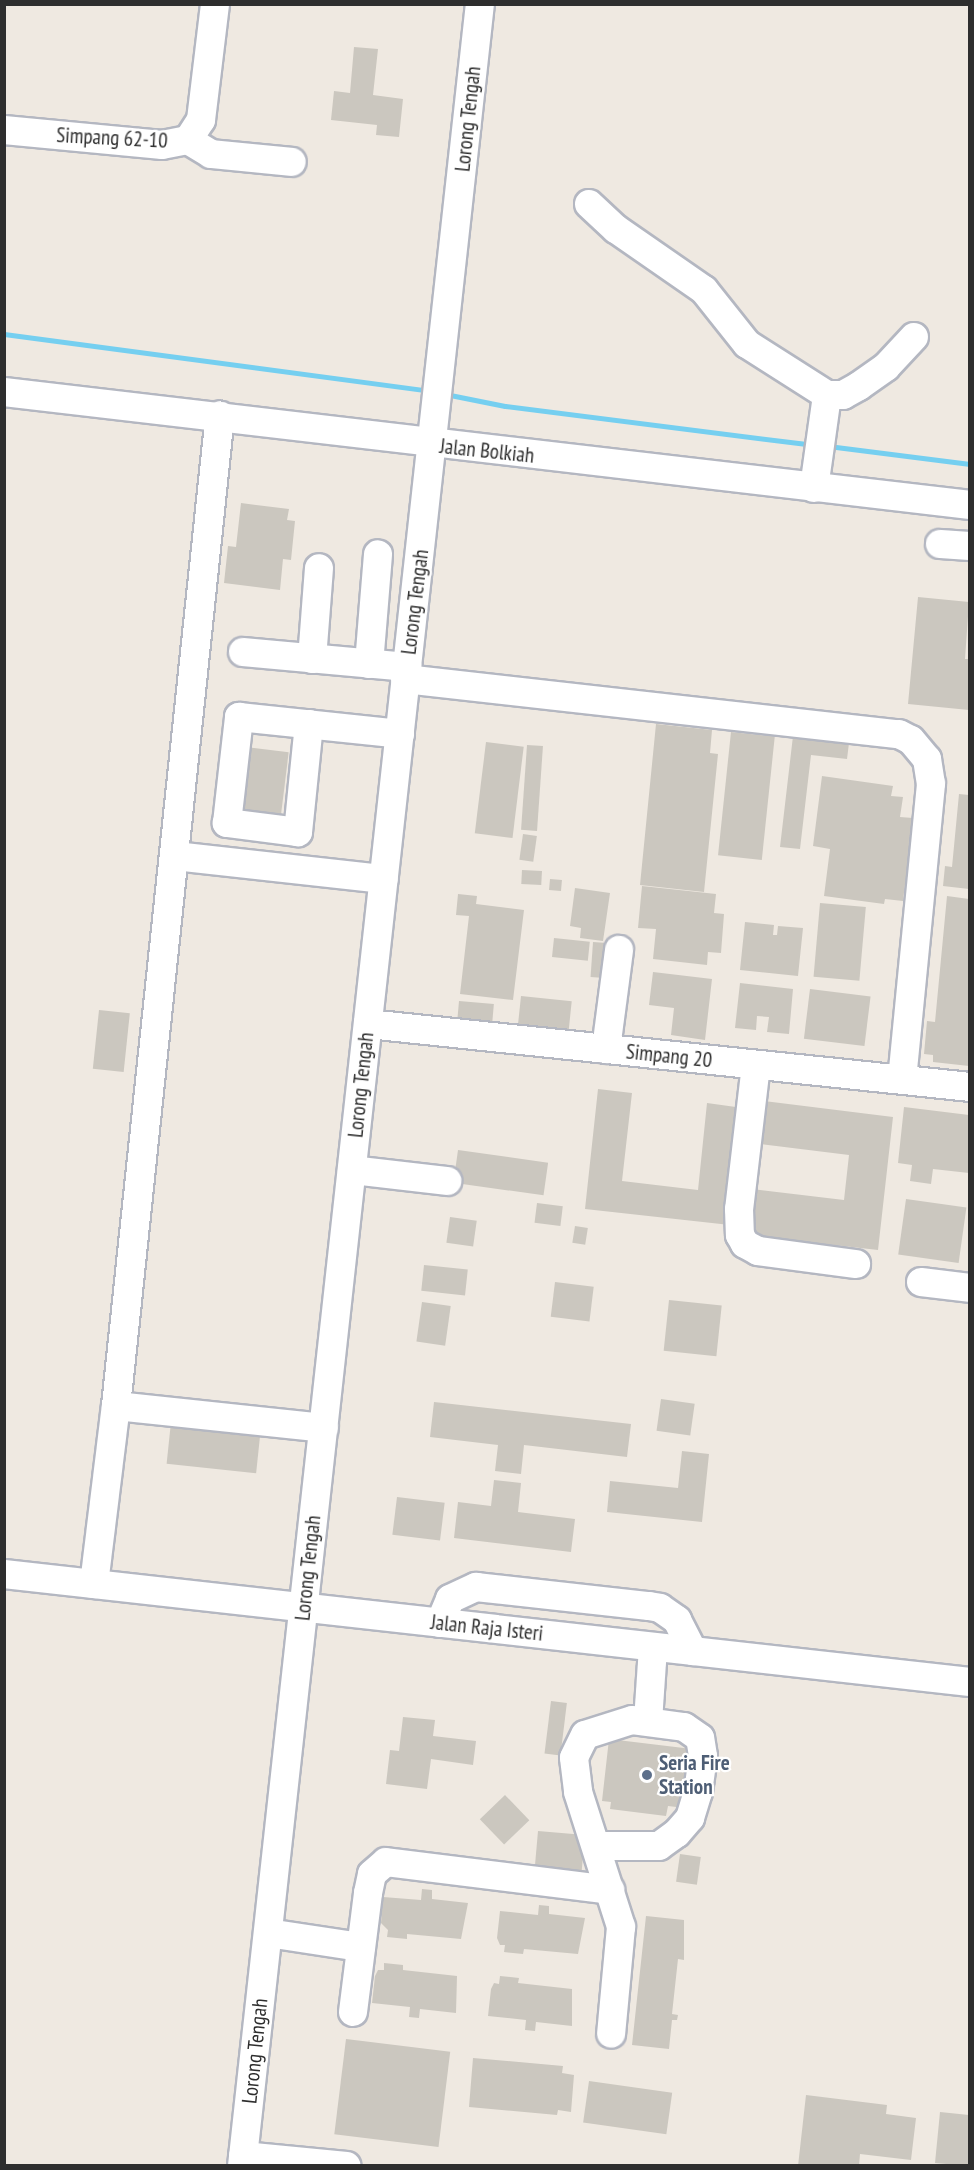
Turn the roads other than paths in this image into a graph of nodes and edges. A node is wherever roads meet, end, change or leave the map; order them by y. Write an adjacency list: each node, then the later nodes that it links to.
1 (216, 4): 4 (street, Simpang 62-10)
2 (480, 4): 11 (street, Lorong Tengah)
3 (4, 130): 4 (street, Simpang 62-10)
4 (188, 140): 5 (street)
5 (292, 162)
6 (589, 204): 9 (street)
7 (914, 337): 9 (street)
8 (4, 392): 10 (street, Jalan Bolkiah)
9 (827, 394): 12 (street)
10 (220, 415): 11 (street, Jalan Bolkiah); 24 (street)
11 (434, 445): 12 (street, Jalan Bolkiah); 21 (street, Lorong Tengah)
12 (814, 488): 13 (street, Jalan Bolkiah)
13 (969, 505)
14 (940, 544): 15 (street)
15 (969, 546)
16 (378, 554): 20 (street)
17 (319, 568): 19 (street)
18 (243, 652): 19 (street)
19 (312, 659): 20 (street)
20 (369, 664): 21 (street)
21 (406, 673): 23 (street, Lorong Tengah); 30 (street)
22 (309, 724): 22 (street); 23 (street)
23 (399, 734): 25 (street, Lorong Tengah)
24 (174, 856): 25 (street); 37 (street)
25 (384, 879): 27 (street, Lorong Tengah)
26 (619, 950): 28 (street)
27 (368, 1024): 28 (street, Simpang 20); 32 (street, Lorong Tengah)
28 (606, 1049): 29 (street, Simpang 20)
29 (756, 1065): 30 (street, Simpang 20); 34 (street)
30 (902, 1080): 31 (street, Simpang 20)
31 (969, 1087)
32 (352, 1170): 33 (street); 38 (street, Lorong Tengah)
33 (447, 1181)
34 (856, 1264)
35 (921, 1282): 36 (street)
36 (969, 1282)
37 (116, 1406): 38 (street); 40 (street)
38 (324, 1428): 41 (street, Lorong Tengah)
39 (4, 1574): 40 (street, Jalan Raja Isteri)
40 (94, 1584): 41 (street, Jalan Raja Isteri)
41 (304, 1608): 42 (street, Jalan Raja Isteri); 49 (street, Lorong Tengah)
42 (440, 1623): 43 (street, Jalan Raja Isteri); 44 (street)
43 (653, 1647): 44 (street, Jalan Raja Isteri); 46 (street)
44 (693, 1651): 45 (street, Jalan Raja Isteri)
45 (969, 1682)
46 (648, 1720): 47 (street); 47 (street)
47 (597, 1846): 48 (street)
48 (610, 1890): 50 (street); 52 (street)
49 (268, 1933): 50 (street); 53 (street, Lorong Tengah)
50 (361, 1947): 51 (street)
51 (353, 2012)
52 (610, 2034)
53 (243, 2161): 54 (street)
54 (297, 2163): 55 (street)
55 (347, 2166)

